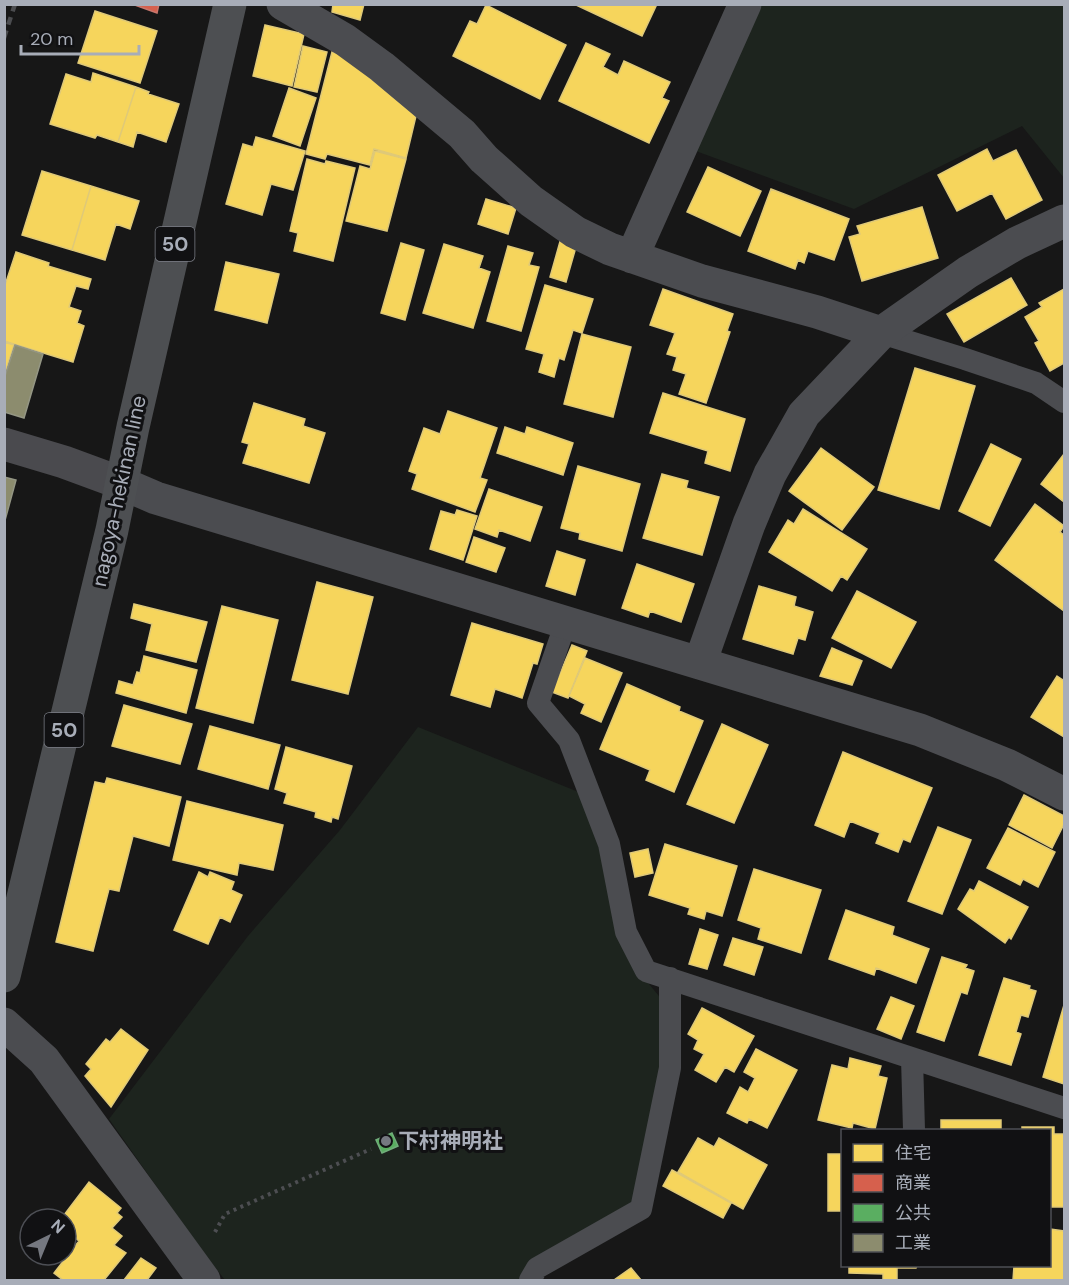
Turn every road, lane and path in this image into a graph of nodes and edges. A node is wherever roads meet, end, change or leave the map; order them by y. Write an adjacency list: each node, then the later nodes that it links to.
1 (230, 4): 9 (main road, nagoya-hekinan line / 50)
2 (283, 4): 5 (street)
3 (739, 8): 5 (street)
4 (1065, 221): 6 (street)
5 (632, 257): 6 (street)
6 (881, 333): 7 (lane); 11 (street)
7 (1065, 402)
8 (4, 444): 9 (street)
9 (121, 483): 10 (street); 13 (main road, nagoya-hekinan line / 50)
10 (566, 622): 11 (street); 14 (lane)
11 (700, 663): 12 (street)
12 (1065, 794)
13 (4, 976)
14 (670, 978): 16 (lane); 21 (lane)
15 (4, 1024): 20 (street)
16 (912, 1058): 17 (lane); 18 (lane)
17 (1065, 1108)
18 (914, 1129)
19 (371, 1149): 20 (path)
20 (199, 1274)
21 (530, 1281)

